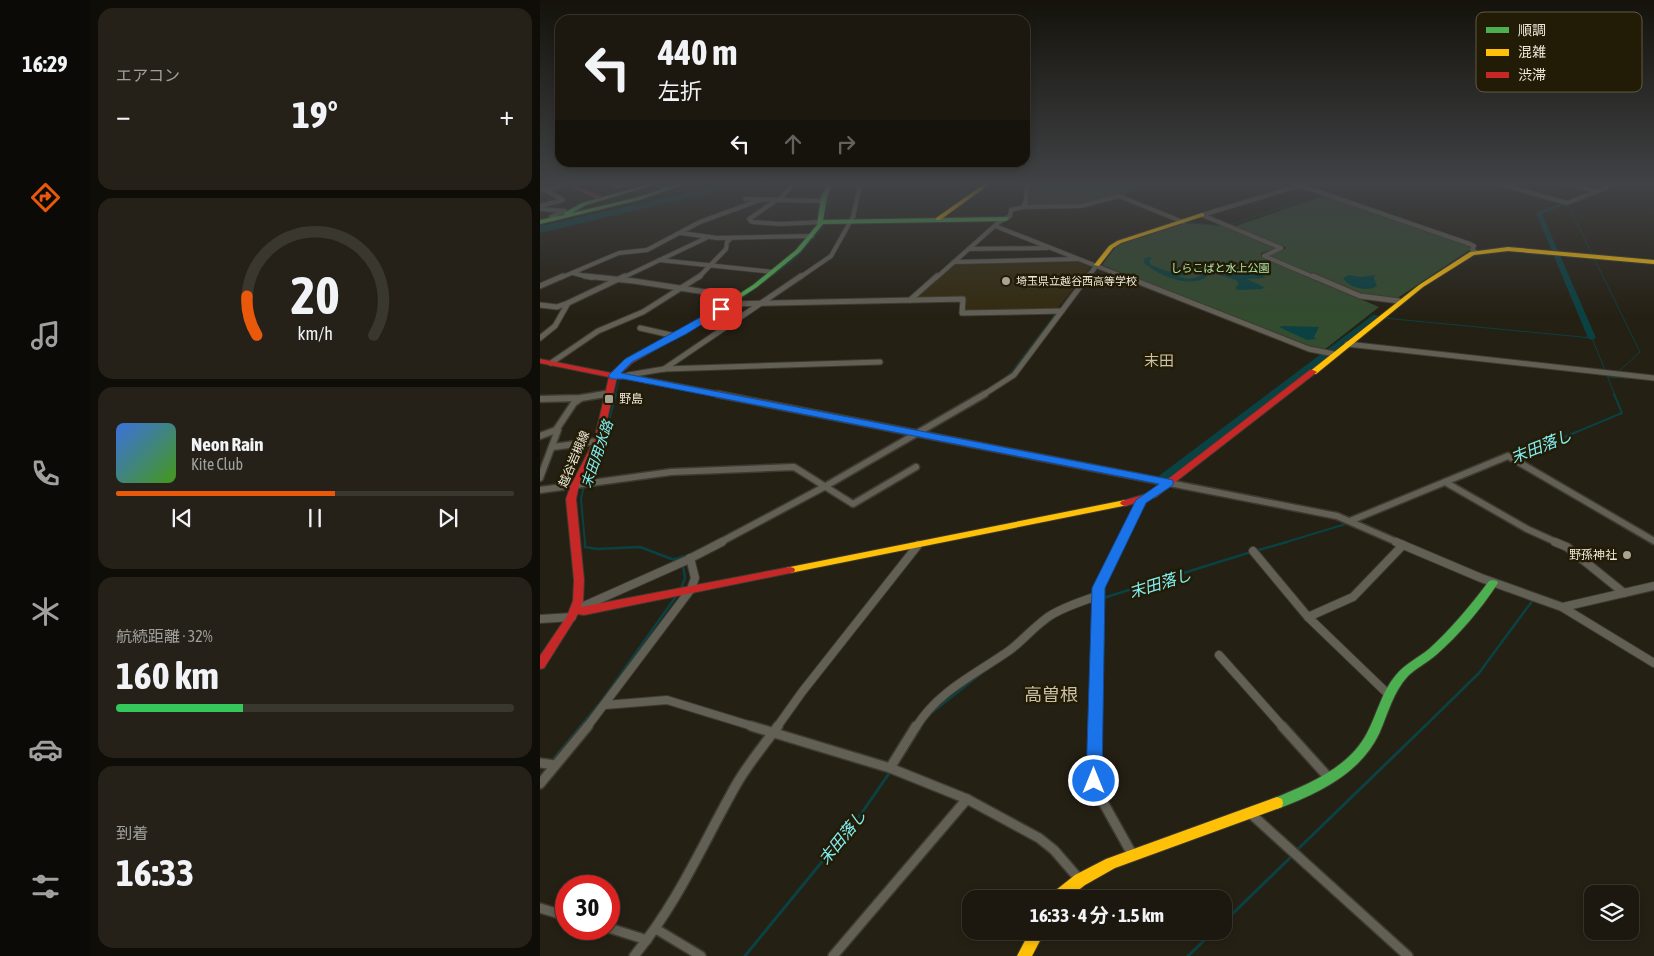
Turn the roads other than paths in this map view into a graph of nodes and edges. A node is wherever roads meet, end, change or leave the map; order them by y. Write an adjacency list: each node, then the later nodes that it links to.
1 (690, 228): 9 (street)
2 (817, 228): 10 (street)
3 (847, 228): 31 (street)
4 (993, 228): 14 (street)
5 (999, 228): 13 (street)
6 (1166, 228): 20 (street)
7 (1233, 228): 28 (street)
8 (1423, 228): 15 (street)
9 (681, 233): 11 (street); 23 (street)
10 (812, 236): 12 (street); 22 (street)
11 (706, 238): 12 (street); 17 (street)
12 (732, 238): 21 (street)
13 (1051, 248): 14 (street); 16 (street)
14 (968, 249): 18 (street)
15 (1476, 252): 19 (street); 28 (street)
16 (1081, 259): 18 (street); 20 (street)
17 (657, 260): 21 (street); 24 (street)
18 (954, 262): 27 (street)
19 (1654, 262)
20 (1097, 265): 33 (street); 38 (street)
21 (708, 267): 22 (street); 26 (street)
22 (773, 272): 29 (street)
23 (573, 273): 24 (street); 25 (street)
24 (617, 279): 26 (street); 30 (street)
25 (540, 286)
26 (679, 290): 29 (street); 41 (street)
27 (910, 300): 31 (street); 33 (street)
28 (1399, 301): 37 (street)
29 (733, 302): 31 (street); 35 (street)
30 (568, 304): 32 (street); 36 (street)
31 (757, 304): 42 (street)
32 (540, 305)
33 (1062, 311): 49 (street)
34 (640, 328): 35 (street)
35 (675, 336): 43 (street)
36 (540, 338)
37 (1348, 344): 38 (street); 44 (street)
38 (1334, 354): 56 (street)
39 (540, 361): 41 (street)
40 (880, 362): 42 (street)
41 (551, 363): 43 (street)
42 (664, 369): 43 (street)
43 (619, 376): 45 (street, 越谷岩槻線); 49 (street)
44 (1654, 378)
45 (607, 394): 46 (street); 51 (street, 越谷岩槻線)
46 (581, 398): 47 (street); 48 (street)
47 (540, 399)
48 (556, 430): 50 (street); 52 (street)
49 (917, 433): 56 (street); 58 (street)
50 (540, 436)
51 (598, 441): 52 (street); 57 (street, 越谷岩槻線)
52 (553, 447): 54 (street)
53 (916, 467): 58 (street)
54 (540, 478)
55 (1446, 482): 61 (street); 62 (street); 70 (street)
56 (1169, 483): 60 (street); 61 (street)
57 (581, 484): 58 (street); 59 (street); 73 (street, 越谷岩槻線)
58 (822, 485): 66 (street)
59 (540, 490)
60 (1142, 500): 63 (street); 71 (street)
61 (1350, 521): 64 (street)
62 (1654, 541)
63 (918, 545): 69 (street); 81 (street)
64 (1403, 545): 67 (street); 74 (street)
65 (1253, 550): 74 (street)
66 (690, 558): 69 (street); 73 (street)
67 (1494, 583): 72 (street); 79 (street)
68 (1654, 586): 70 (street)
69 (691, 589): 73 (street); 80 (street)
70 (1624, 593): 72 (street)
71 (1097, 596): 84 (street); 89 (street)
72 (1562, 607): 77 (street)
73 (574, 613): 75 (street); 78 (street, 越谷岩槻線)
74 (1308, 617): 79 (street)
75 (540, 619)
76 (1219, 654): 85 (street)
77 (1654, 663)
78 (540, 665)
79 (1390, 696): 85 (street)
80 (605, 705): 81 (street); 83 (street)
81 (773, 733): 84 (street); 94 (street)
82 (540, 763): 83 (street)
83 (555, 766): 86 (street)
84 (890, 768): 87 (street)
85 (1329, 778): 88 (street)
86 (540, 784)
87 (967, 799): 90 (street); 100 (street)
88 (1250, 814): 89 (street); 102 (street)
89 (1132, 854): 90 (street)
90 (1080, 880): 91 (street)
91 (1067, 890)
92 (540, 908): 93 (street)
93 (555, 913)
94 (656, 929): 96 (street); 99 (street)
95 (620, 931): 96 (street)
96 (647, 940): 98 (street)
97 (1033, 940): 101 (street)
98 (634, 956)
99 (701, 956)
100 (833, 956)
101 (1024, 956)
102 (1408, 956)

